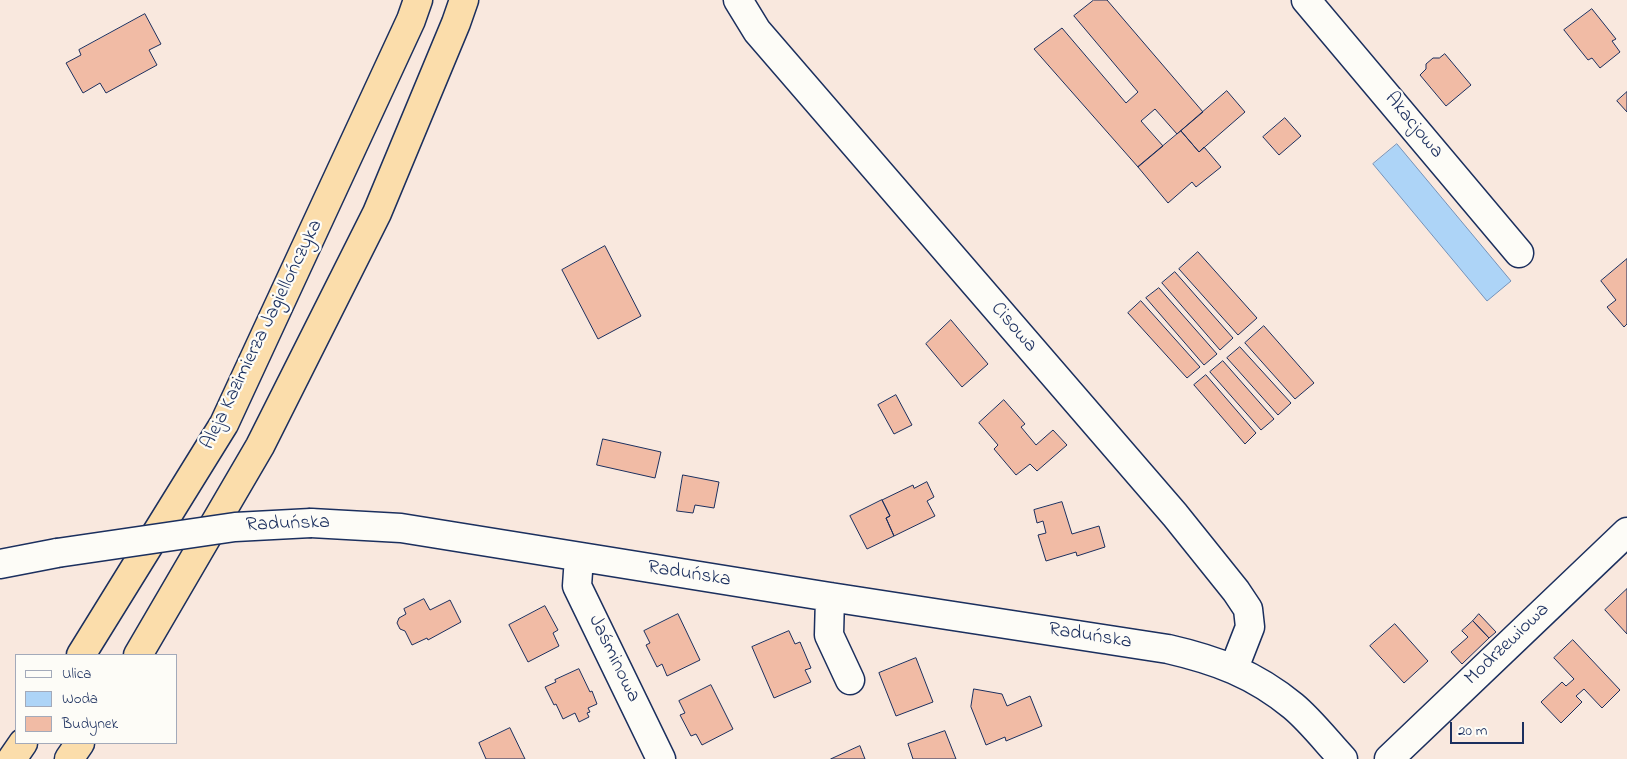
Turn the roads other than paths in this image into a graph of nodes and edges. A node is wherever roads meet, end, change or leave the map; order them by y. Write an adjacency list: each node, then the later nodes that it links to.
1 (418, 0): 10 (highway, Aleja Kazimierza Jagiellończyka)
2 (464, 0): 11 (highway)
3 (738, 0): 12 (street, Cisowa)
4 (1306, 0): 5 (street, Akacjowa)
5 (1519, 253)
6 (1627, 532): 20 (street, Modrzewiowa)
7 (579, 557): 8 (street, Raduńska, bridge); 9 (street, Raduńska); 18 (street, Jaśminowa)
8 (0, 564)
9 (830, 597): 12 (street, Raduńska); 13 (street)
10 (82, 654)
11 (139, 654)
12 (1234, 668): 19 (street, Raduńska)
13 (850, 680)
14 (22, 744): 16 (highway)
15 (79, 744): 17 (highway)
16 (12, 759)
17 (68, 759)
18 (661, 759)
19 (1343, 759)
20 (1389, 759)

